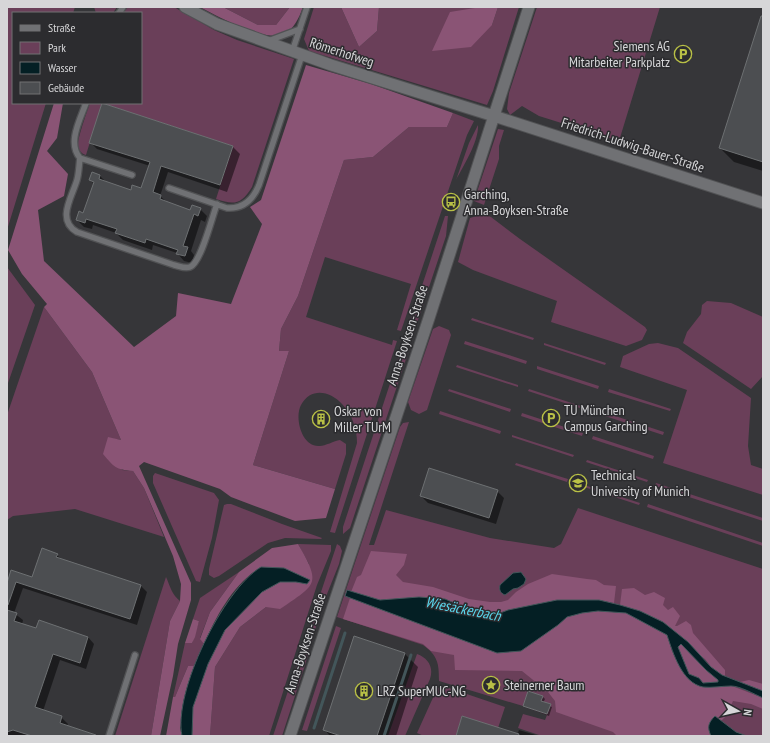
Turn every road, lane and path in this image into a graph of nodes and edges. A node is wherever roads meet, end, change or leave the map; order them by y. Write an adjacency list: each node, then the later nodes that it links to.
1 (185, 7): 5 (street, Römerhofweg)
2 (307, 7): 4 (lane)
3 (528, 8): 8 (street, Anna-Boyksen-Straße)
4 (300, 29): 5 (lane); 6 (lane)
5 (265, 42): 6 (street, Römerhofweg)
6 (297, 53): 8 (street, Römerhofweg); 13 (lane)
7 (86, 104): 9 (lane)
8 (494, 116): 12 (street, Friedrich-Ludwig-Bauer-Straße); 16 (street, Anna-Boyksen-Straße)
9 (80, 158): 10 (lane); 13 (lane)
10 (132, 175)
11 (168, 188): 13 (lane)
12 (763, 203)
13 (217, 204)
14 (135, 655): 15 (lane)
15 (109, 736)
16 (290, 736)

